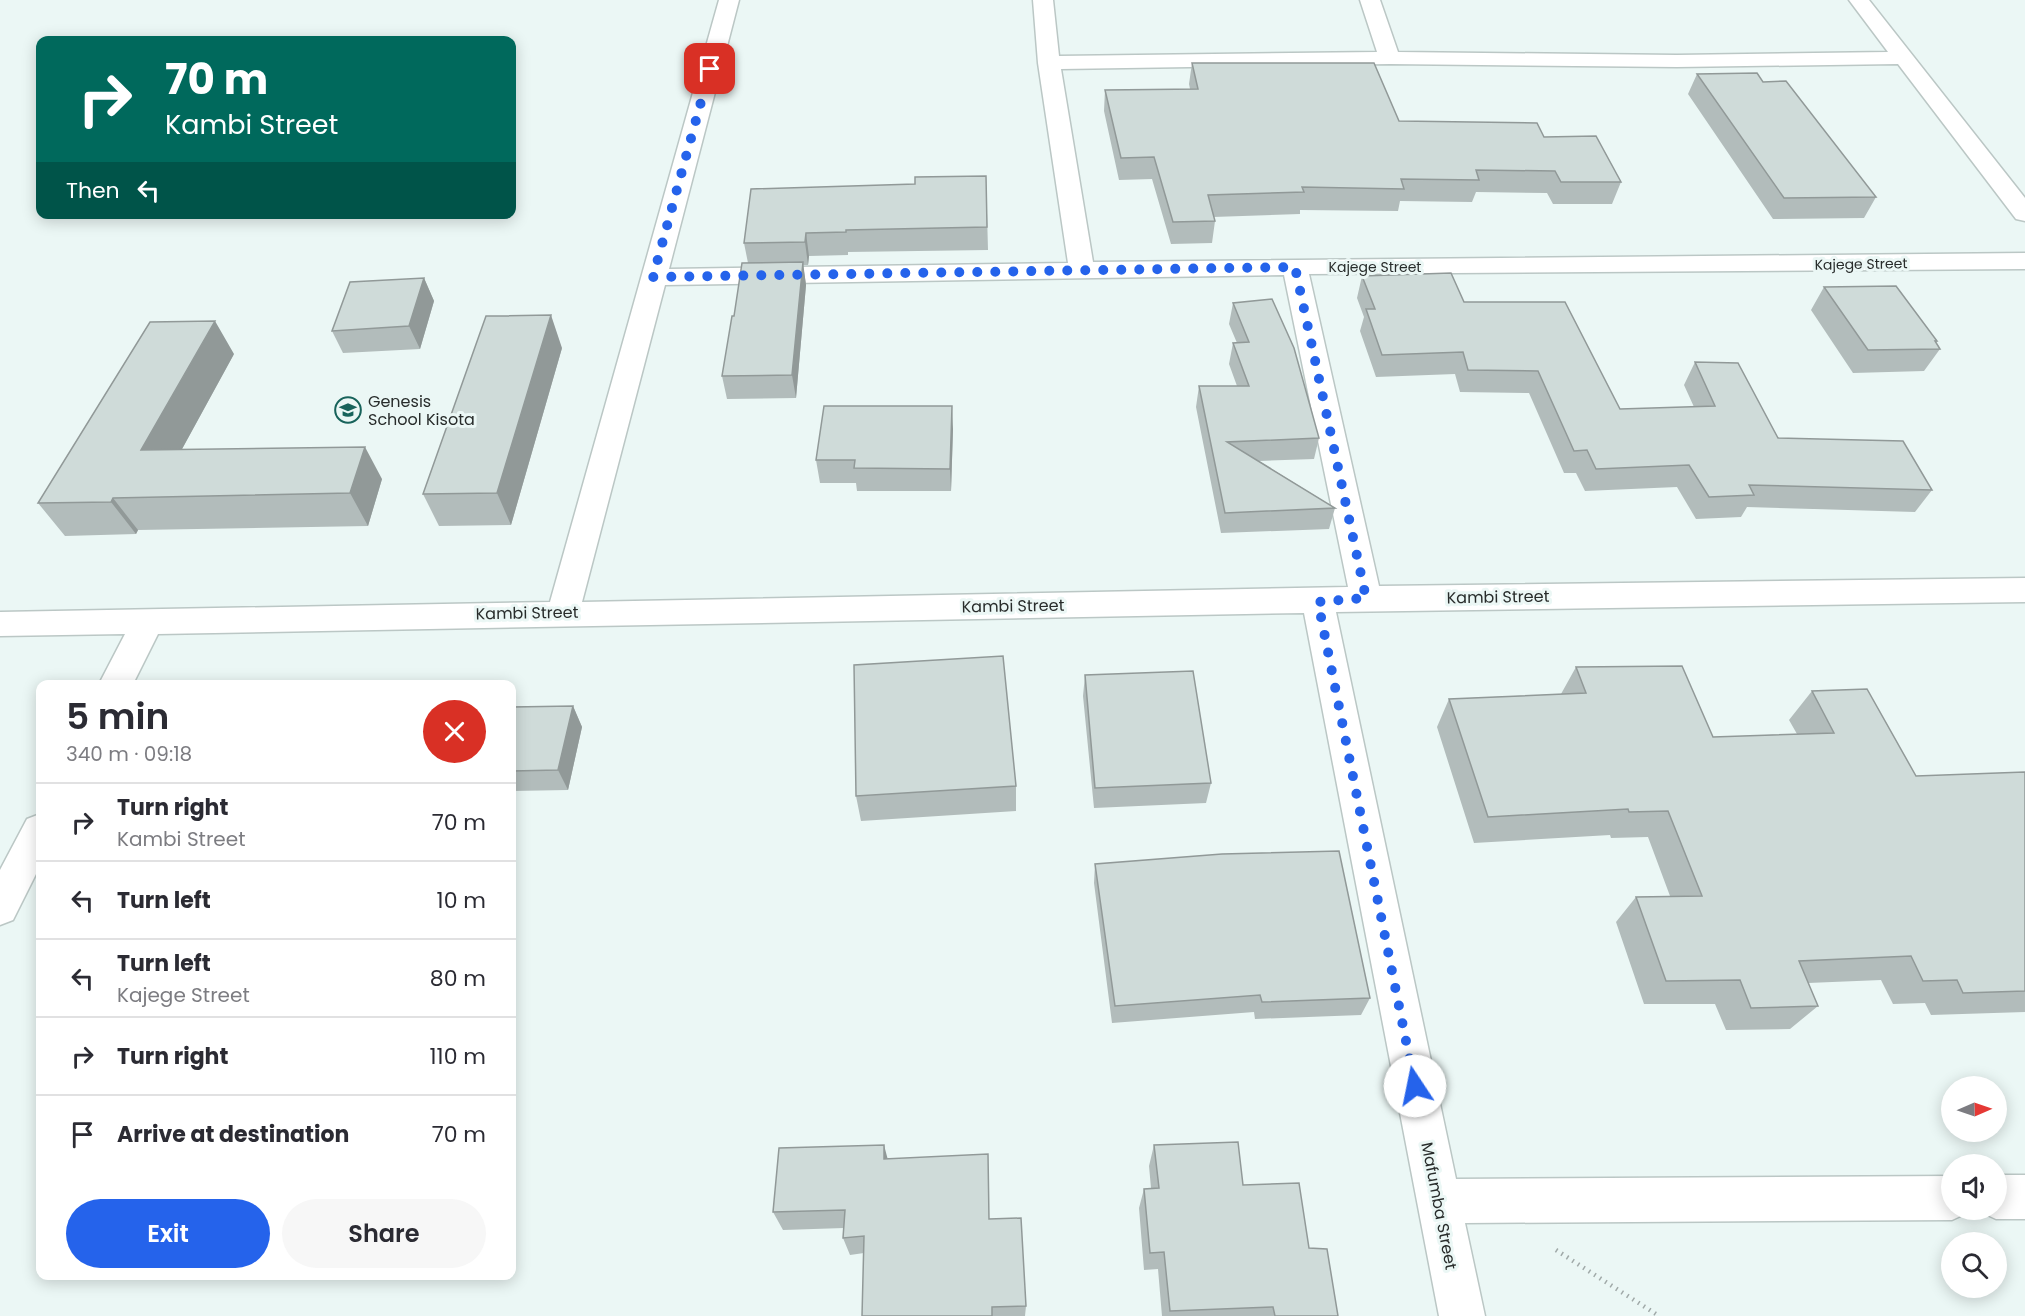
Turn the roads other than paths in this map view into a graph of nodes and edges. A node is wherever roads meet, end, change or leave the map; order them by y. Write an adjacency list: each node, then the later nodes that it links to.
1 (729, 0): 12 (street)
2 (1043, 0): 7 (street)
3 (1370, 0): 5 (street)
4 (1859, 0): 6 (street)
5 (1390, 58): 6 (street); 7 (street)
6 (1904, 58): 8 (street)
7 (1049, 63): 11 (street)
8 (2021, 203)
9 (2025, 261): 10 (street, Kajege Street)
10 (1295, 267): 11 (street, Kajege Street); 14 (street)
11 (1082, 271): 12 (street, Kajege Street)
12 (653, 277): 16 (street)
13 (2025, 590): 14 (street, Kambi Street)
14 (1366, 598): 15 (street, Kambi Street)
15 (1318, 602): 16 (street, Kambi Street); 25 (street, Mafumba Street)
16 (562, 612): 17 (street, Kambi Street)
17 (149, 620): 18 (street, Kambi Street); 19 (street)
18 (0, 624)
19 (118, 680)
20 (36, 838): 21 (street)
21 (0, 908)
22 (2007, 1197): 23 (street)
23 (2025, 1197)
24 (1941, 1198): 25 (street)
25 (1438, 1201): 26 (street, Mafumba Street)
26 (1462, 1316)

